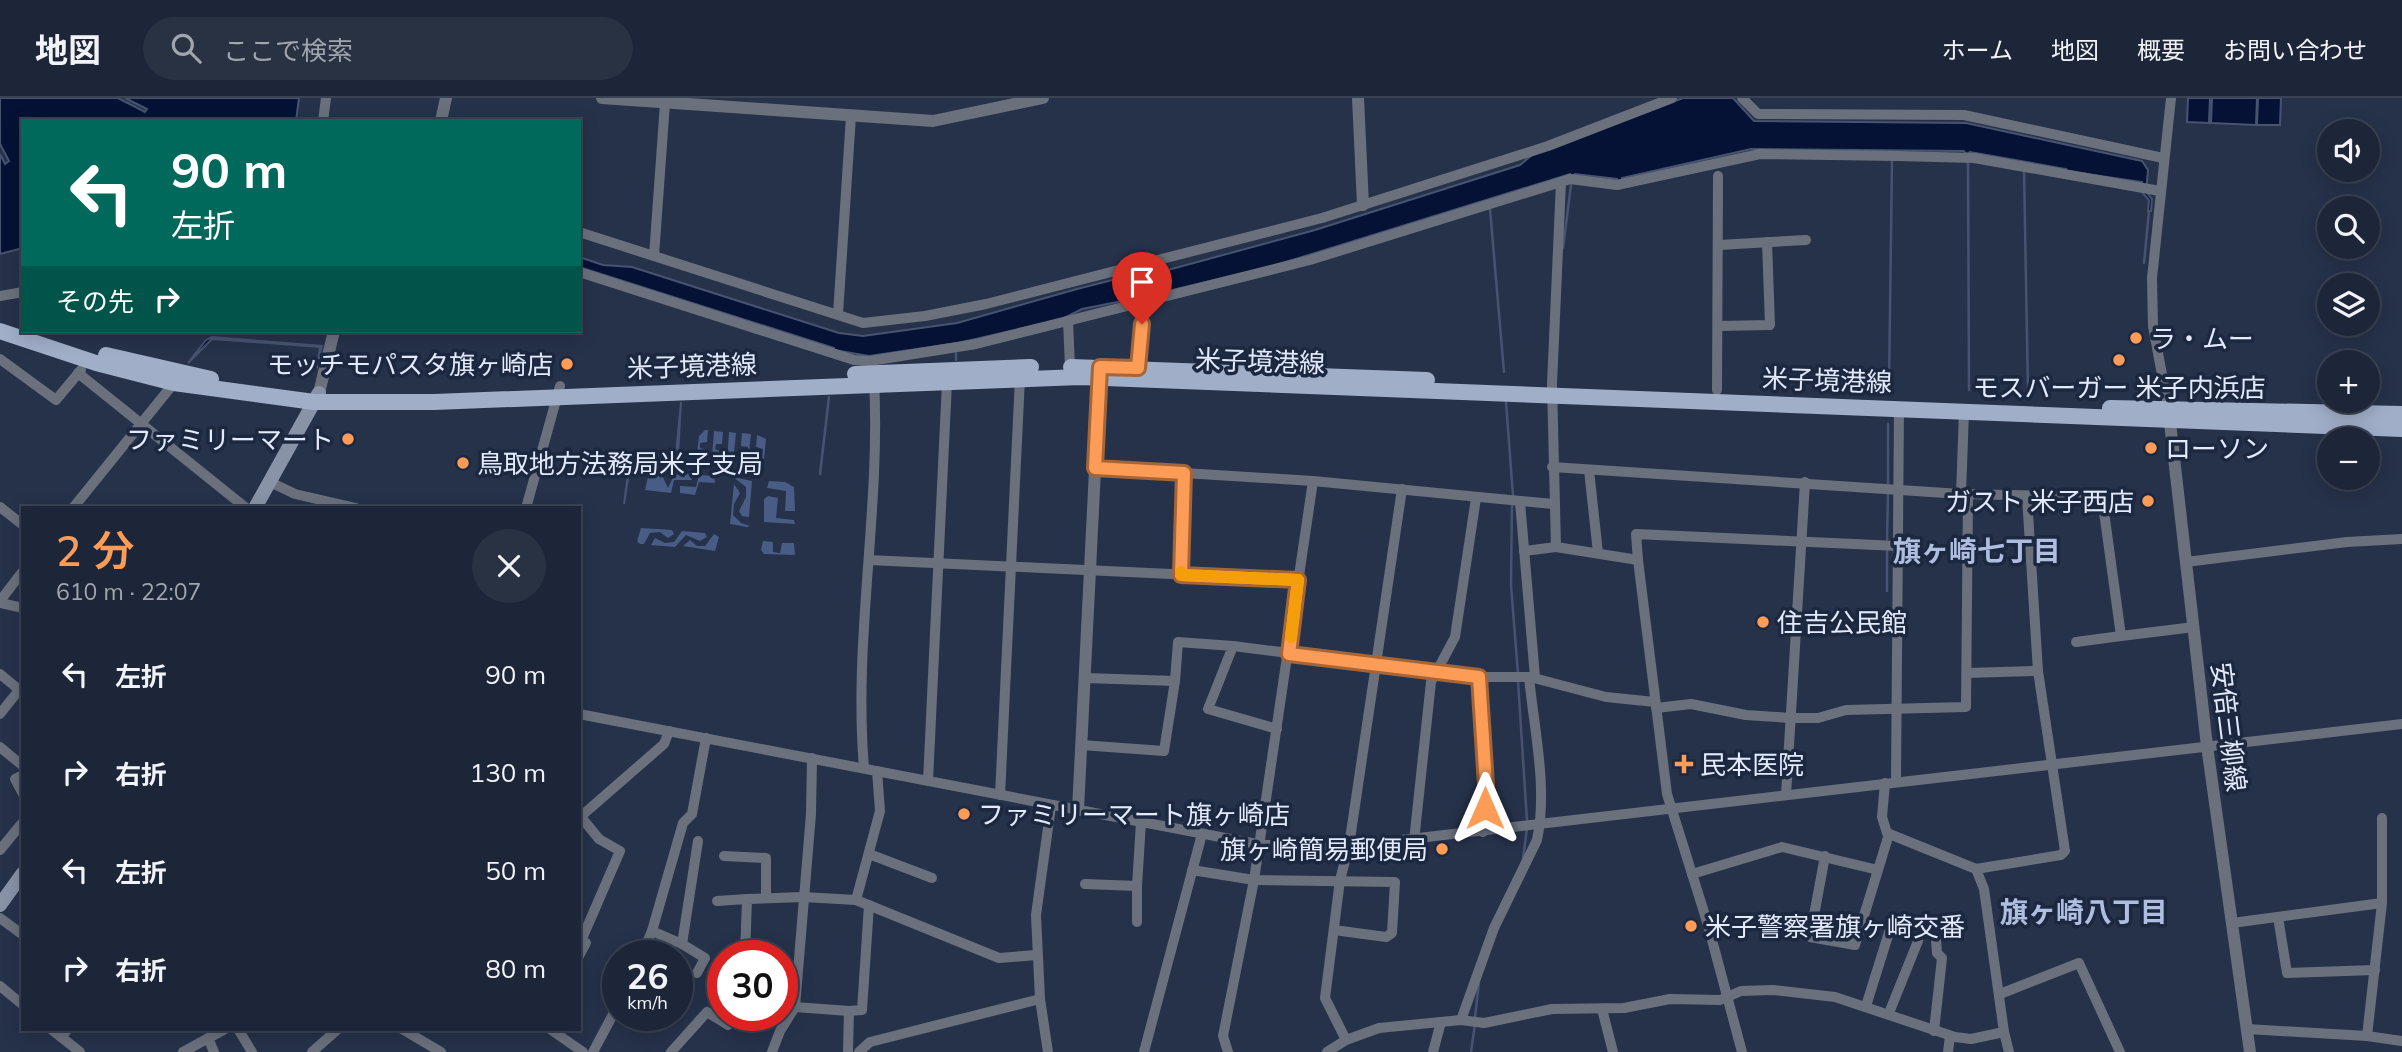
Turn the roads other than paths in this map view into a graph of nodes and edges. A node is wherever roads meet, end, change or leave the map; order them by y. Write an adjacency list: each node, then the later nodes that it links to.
1 (326, 98): 12 (street)
2 (446, 98): 13 (street)
3 (602, 98): 9 (street)
4 (1043, 98): 11 (street)
5 (1358, 98): 18 (street)
6 (1672, 98): 18 (street)
7 (1742, 98): 14 (street)
8 (2171, 98): 14 (street)
9 (664, 103): 10 (street); 23 (street)
10 (777, 104): 11 (street)
11 (851, 116): 28 (street)
12 (323, 119)
13 (441, 119)
14 (2162, 158): 17 (street)
15 (1718, 176): 22 (street)
16 (1561, 182): 17 (street); 27 (street); 43 (street)
17 (2160, 191): 49 (street)
18 (1363, 205): 28 (street)
19 (581, 233): 23 (street)
20 (1806, 240): 21 (street)
21 (1767, 242): 22 (street); 30 (street)
22 (1719, 245): 30 (street)
23 (654, 256): 28 (street)
24 (581, 273): 29 (street)
25 (21, 292): 26 (street)
26 (0, 296)
27 (1143, 303): 29 (street); 37 (street)
28 (838, 314)
29 (1068, 321): 36 (street)
30 (1718, 326): 44 (street)
31 (6, 332): 35 (main road, 米子境港線)
32 (36, 333): 46 (main road, 米子境港線)
33 (333, 333): 46 (street)
34 (0, 359): 35 (street)
35 (82, 366): 42 (main road, 米子境港線); 51 (street)
36 (1070, 367): 38 (main road, 米子境港線); 40 (main road, 米子境港線)
37 (1138, 368): 38 (main road, 米子境港線); 43 (main road, 米子境港線)
38 (1100, 373): 39 (main road, 米子境港線); 43 (main road, 米子境港線); 54 (street)
39 (1020, 377): 41 (main road, 米子境港線); 84 (street)
40 (873, 378): 41 (main road, 米子境港線); 45 (main road, 米子境港線); 80 (street)
41 (947, 382): 83 (street)
42 (174, 383): 46 (main road, 米子境港線); 51 (street)
43 (1552, 389): 44 (main road, 米子境港線); 47 (main road, 米子境港線); 53 (street)
44 (1717, 390): 49 (main road, 米子境港線)
45 (559, 391): 46 (main road, 米子境港線); 71 (street)
46 (316, 397): 58 (main road)
47 (1899, 407): 48 (main road, 米子境港線); 61 (street)
48 (1964, 411): 49 (main road, 米子境港線); 62 (street)
49 (2169, 414): 50 (main road, 米子境港線); 52 (main road, 米子境港線); 82 (street, 安倍三柳線)
50 (2402, 414)
51 (141, 423): 67 (street); 68 (street)
52 (2402, 429)
53 (1552, 467): 55 (street); 66 (street)
54 (1095, 468): 56 (street); 85 (street)
55 (1588, 470): 59 (street); 79 (street)
56 (1184, 473): 57 (street); 87 (street)
57 (1313, 481): 60 (street); 88 (street)
58 (270, 482): 69 (main road); 70 (street)
59 (1805, 482): 61 (street); 75 (street)
60 (1402, 489): 64 (street); 96 (street)
61 (1898, 489): 62 (street); 76 (street)
62 (1964, 494): 63 (street); 99 (street)
63 (2027, 497): 92 (street); 98 (street)
64 (1476, 498): 65 (street); 97 (street)
65 (1520, 502): 66 (street); 78 (street)
66 (1553, 504): 77 (street)
67 (75, 506)
68 (244, 506)
69 (256, 506)
70 (347, 506)
71 (527, 506)
72 (0, 507): 73 (street)
73 (21, 523)
74 (2402, 539): 82 (street)
75 (1801, 541): 76 (street); 81 (street); 111 (street)
76 (1897, 546): 108 (street)
77 (1556, 547): 78 (street); 79 (street)
78 (1524, 551): 102 (street)
79 (1598, 553): 81 (street)
80 (869, 560): 83 (street); 122 (street)
81 (1638, 560): 107 (street)
82 (2186, 562): 91 (street, 安倍三柳線)
83 (938, 563): 84 (street); 125 (street)
84 (1012, 567): 85 (street); 129 (street)
85 (1091, 570): 87 (street); 103 (street)
86 (21, 574): 89 (street)
87 (1181, 575): 88 (street)
88 (1298, 580): 95 (street)
89 (0, 602): 90 (street)
90 (21, 607)
91 (2194, 627): 92 (street); 117 (street, 安倍三柳線)
92 (2121, 636): 93 (street)
93 (2076, 642)
94 (1233, 646): 95 (street); 104 (street); 113 (street)
95 (1289, 654): 96 (street); 113 (street)
96 (1375, 663): 97 (street); 146 (street)
97 (1436, 669): 101 (street); 144 (street)
98 (2038, 671): 99 (street); 121 (street)
99 (1968, 673): 108 (street)
100 (0, 674): 105 (street)
101 (1479, 677): 102 (street); 140 (street)
102 (1532, 677): 107 (street); 139 (street)
103 (1085, 678): 104 (street); 116 (street)
104 (1175, 681): 116 (street)
105 (21, 688)
106 (21, 690): 109 (street)
107 (1656, 705): 111 (street); 133 (street)
108 (1896, 709): 111 (street); 126 (street)
109 (0, 714)
110 (581, 714): 114 (street)
111 (1791, 718): 130 (street)
112 (2402, 724): 117 (street)
113 (1277, 729): 145 (street)
114 (669, 731): 115 (street); 134 (street)
115 (706, 737): 119 (street); 175 (street)
116 (1082, 745): 132 (street)
117 (2207, 746): 121 (street); 172 (street, 安倍三柳線)
118 (0, 747): 120 (street)
119 (812, 758): 122 (street); 162 (street)
120 (21, 763)
121 (2051, 764): 126 (street); 151 (street)
122 (864, 768): 123 (street)
123 (877, 771): 125 (street); 148 (street)
124 (21, 776): 128 (street)
125 (928, 780): 129 (street)
126 (1896, 782): 127 (street)
127 (1885, 783): 130 (street); 142 (street)
128 (21, 790)
129 (1000, 795): 131 (street)
130 (1786, 795): 133 (street)
131 (1051, 806): 132 (street); 185 (street)
132 (1078, 810): 137 (street)
133 (1672, 810): 139 (street); 154 (street)
134 (581, 816)
135 (581, 818): 177 (street)
136 (2382, 818): 166 (street)
137 (1141, 822): 141 (street); 160 (street)
138 (21, 824): 147 (street)
139 (1540, 826): 140 (street); 200 (street)
140 (1483, 832): 144 (street)
141 (1202, 834): 145 (street); 152 (street)
142 (1889, 834): 151 (street); 153 (street)
143 (698, 841): 180 (street)
144 (1415, 841): 146 (street)
145 (1262, 845): 146 (street); 157 (street)
146 (1349, 846): 158 (street)
147 (0, 850)
148 (869, 854): 156 (street); 164 (street)
149 (724, 856): 161 (street)
150 (1825, 856): 153 (street); 153 (street); 154 (street)
151 (1976, 869): 190 (street)
152 (1192, 870): 157 (street); 231 (street)
153 (1878, 870)
154 (1692, 874): 191 (street)
155 (21, 876): 167 (main road)
156 (932, 878)
157 (1254, 880): 158 (street); 232 (street)
158 (1339, 880): 174 (street); 174 (street)
159 (1085, 884): 160 (street)
160 (1137, 886): 171 (street)
161 (765, 897): 162 (street); 163 (street)
162 (803, 897): 164 (street); 186 (street)
163 (747, 899): 165 (street); 181 (street)
164 (856, 900): 168 (street)
165 (717, 901)
166 (2382, 903): 169 (street); 187 (street)
167 (0, 905)
168 (869, 905): 185 (street); 197 (street)
169 (2278, 917): 172 (street); 187 (street)
170 (0, 918): 176 (street)
171 (1137, 922)
172 (2232, 923): 202 (street, 安倍三柳線)
173 (1891, 926): 195 (street)
174 (1334, 930): 216 (street)
175 (652, 931): 178 (street); 179 (street)
176 (21, 934)
177 (581, 939)
178 (648, 940)
179 (673, 940)
180 (683, 940)
181 (746, 940)
182 (1936, 940): 210 (street)
183 (1917, 941): 199 (street)
184 (693, 951): 188 (street)
185 (1036, 956): 192 (street)
186 (798, 964)
187 (2375, 970): 214 (street)
188 (697, 973)
189 (0, 986): 193 (street)
190 (2000, 994): 211 (street); 239 (street)
191 (1727, 995): 195 (street); 196 (street); 236 (street)
192 (1040, 999): 229 (street); 230 (street)
193 (21, 1003)
194 (798, 1005): 197 (street)
195 (1866, 1006): 199 (street)
196 (1602, 1009): 200 (street); 235 (street)
197 (849, 1011): 228 (street)
198 (707, 1012): 226 (street)
199 (1889, 1013): 210 (street)
200 (1461, 1020): 201 (street)
201 (1441, 1022): 216 (street); 234 (street)
202 (2247, 1029): 214 (street); 240 (street, 安倍三柳線)
203 (221, 1031): 215 (street)
204 (239, 1031): 221 (street)
205 (336, 1031): 222 (street)
206 (405, 1031): 223 (street)
207 (553, 1031): 224 (street)
208 (604, 1031): 225 (street)
209 (779, 1031): 227 (street)
210 (1934, 1031): 213 (street)
211 (2004, 1032): 213 (street); 238 (street)
212 (64, 1033): 218 (street)
213 (1950, 1036): 237 (street)
214 (2367, 1037): 217 (street)
215 (208, 1038): 219 (street); 220 (street)
216 (1346, 1040): 233 (street)
217 (2402, 1041)
218 (80, 1052)
219 (183, 1052)
220 (214, 1052)
221 (252, 1052)
222 (312, 1052)
223 (441, 1052)
224 (583, 1052)
225 (593, 1052)
226 (671, 1052)
227 (772, 1052)
228 (848, 1052)
229 (859, 1052)
230 (1048, 1052)
231 (1144, 1052)
232 (1228, 1052)
233 (1326, 1052)
234 (1433, 1052)
235 (1613, 1052)
236 (1742, 1052)
237 (1948, 1052)
238 (2009, 1052)
239 (2120, 1052)
240 (2250, 1052)

